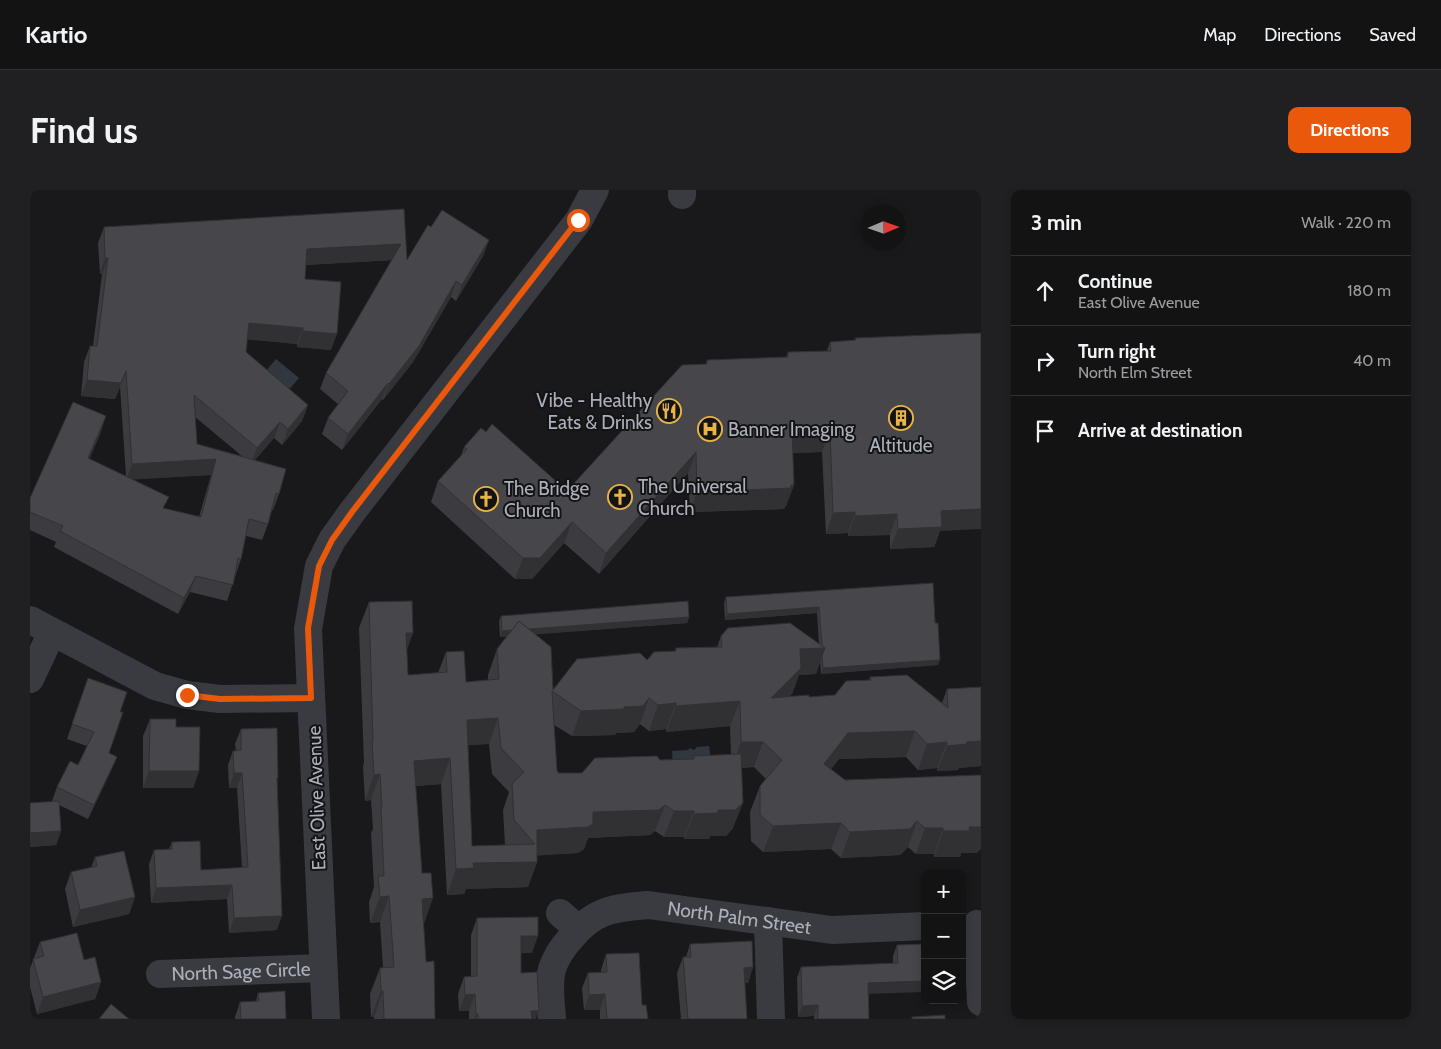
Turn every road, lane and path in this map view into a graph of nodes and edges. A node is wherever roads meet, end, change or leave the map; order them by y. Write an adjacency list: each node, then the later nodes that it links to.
1 (595, 190): 4 (street, East Olive Avenue)
2 (41, 626): 3 (street); 4 (street)
3 (30, 679)
4 (311, 698): 8 (street, East Olive Avenue)
5 (768, 921): 7 (street, North Palm Street); 12 (street, North Palm Street); 13 (street)
6 (974, 924): 10 (street)
7 (921, 926)
8 (323, 968): 9 (street, North Sage Circle); 11 (street, East Olive Avenue)
9 (160, 974)
10 (981, 1002)
11 (326, 1019)
12 (552, 1019)
13 (771, 1019)

